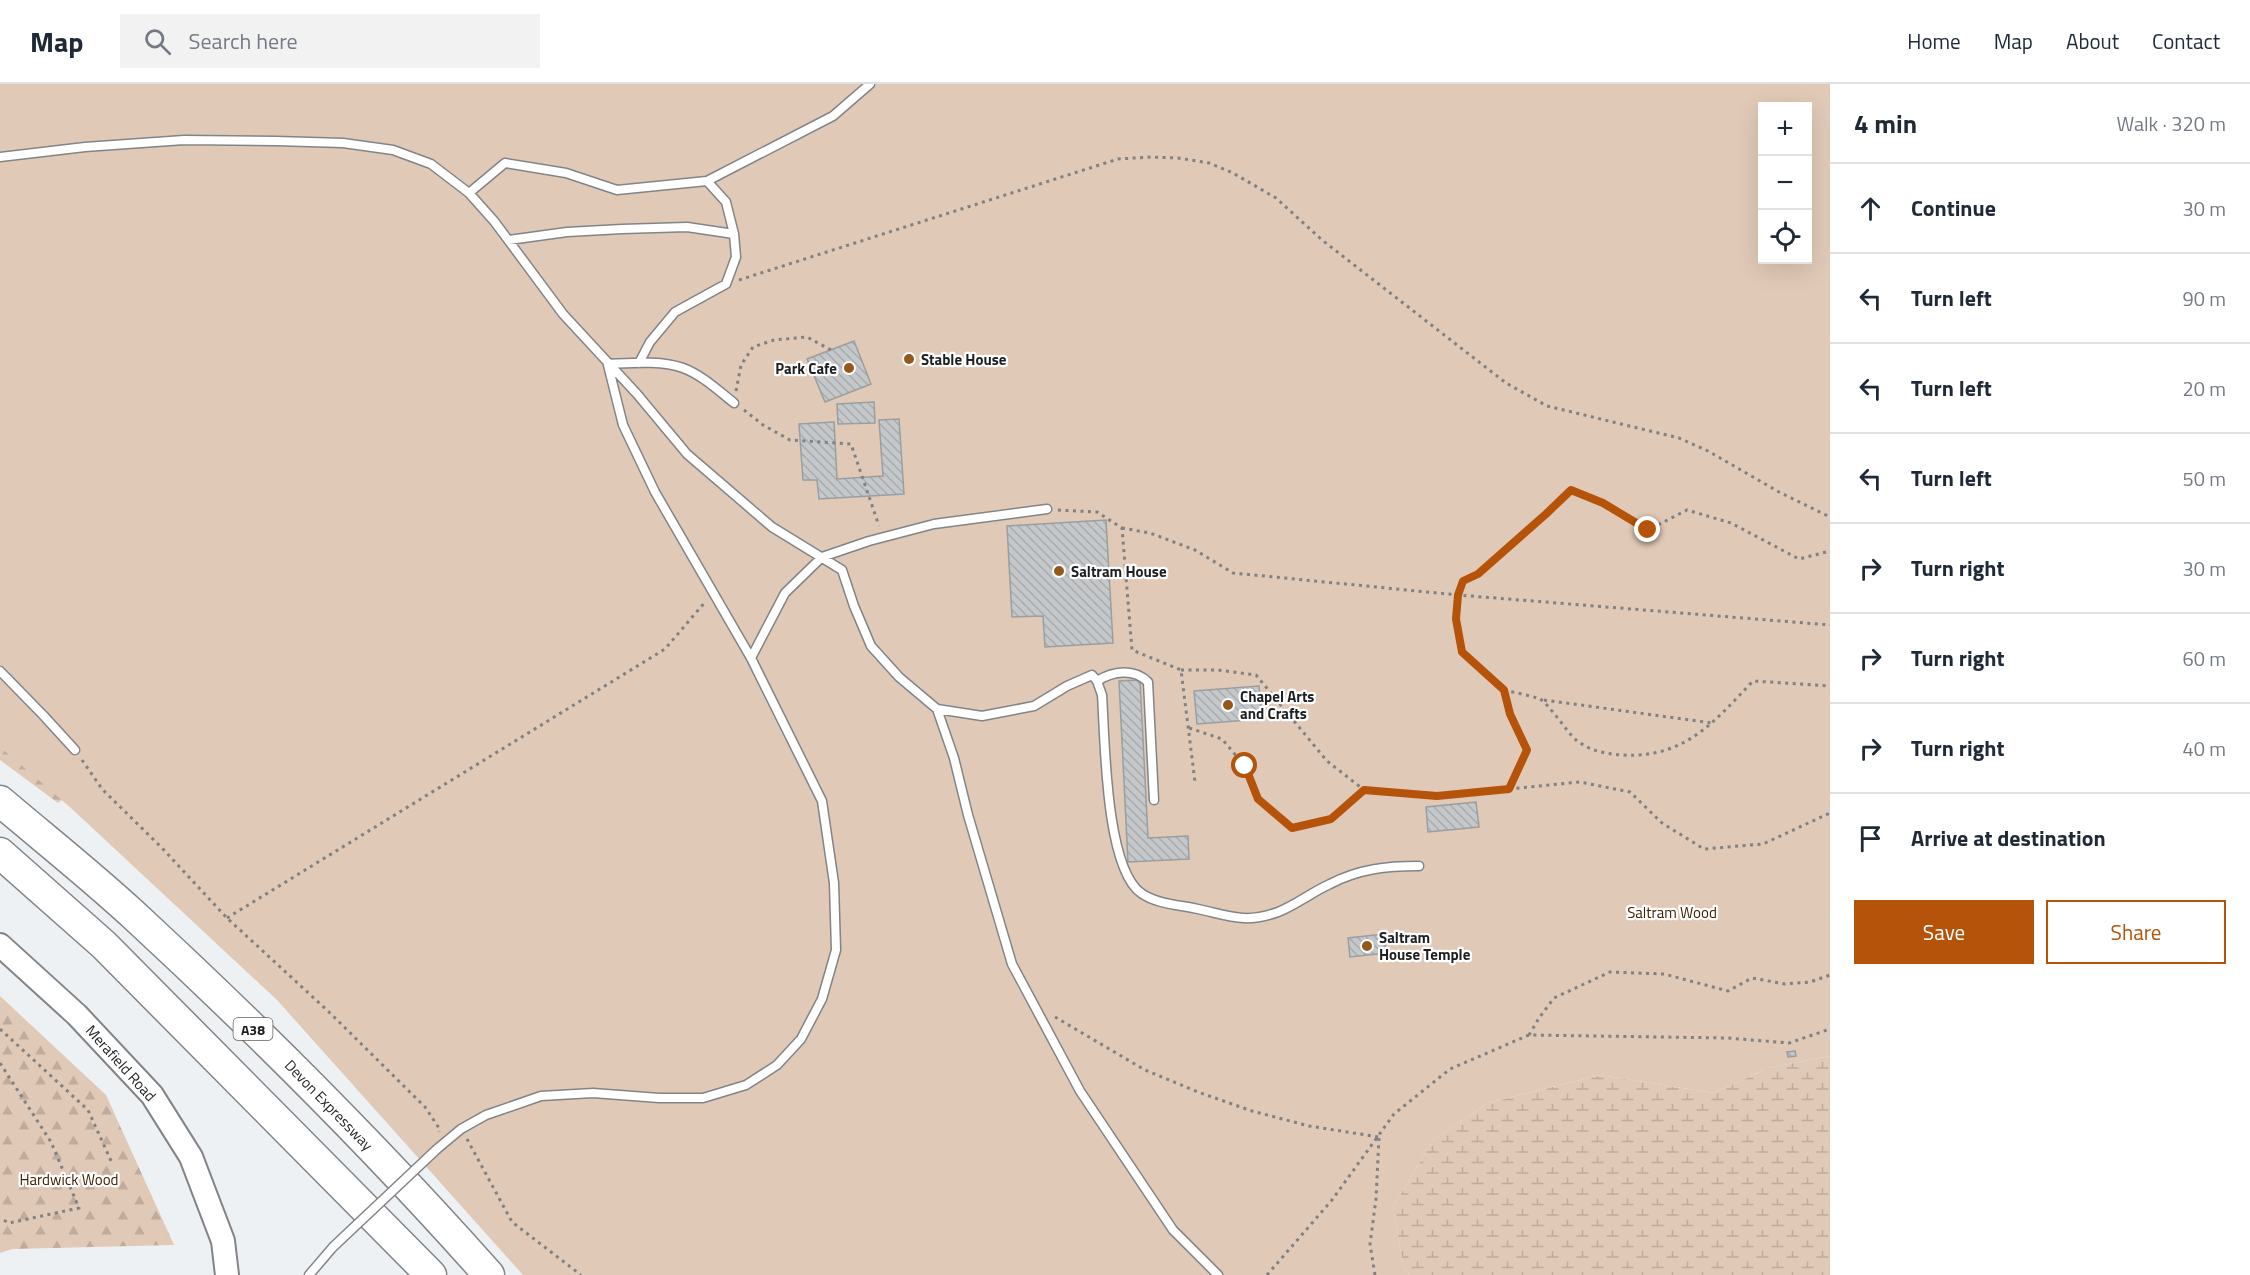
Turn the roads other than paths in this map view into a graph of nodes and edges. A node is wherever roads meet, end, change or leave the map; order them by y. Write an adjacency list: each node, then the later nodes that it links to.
1 (870, 84): 3 (lane)
2 (0, 157): 4 (lane)
3 (707, 181): 4 (lane); 5 (lane)
4 (469, 193): 6 (lane)
5 (734, 234): 6 (lane); 7 (lane)
6 (509, 240): 8 (lane)
7 (639, 363): 8 (lane); 9 (lane)
8 (608, 364): 11 (lane); 12 (lane)
9 (734, 403)
10 (1047, 509): 11 (lane)
11 (822, 557): 12 (lane); 15 (lane)
12 (751, 658): 23 (lane, bridge)
13 (0, 672): 16 (lane)
14 (1097, 681): 15 (lane); 17 (lane); 20 (lane)
15 (937, 709): 26 (lane)
16 (75, 750)
17 (1154, 800)
18 (0, 801): 25 (highway, Devon Expressway / A38)
19 (0, 853): 24 (highway)
20 (1419, 866)
21 (0, 945): 22 (street, Merafield Road)
22 (227, 1275)
23 (309, 1275)
24 (431, 1275)
25 (489, 1275)
26 (1218, 1275)

